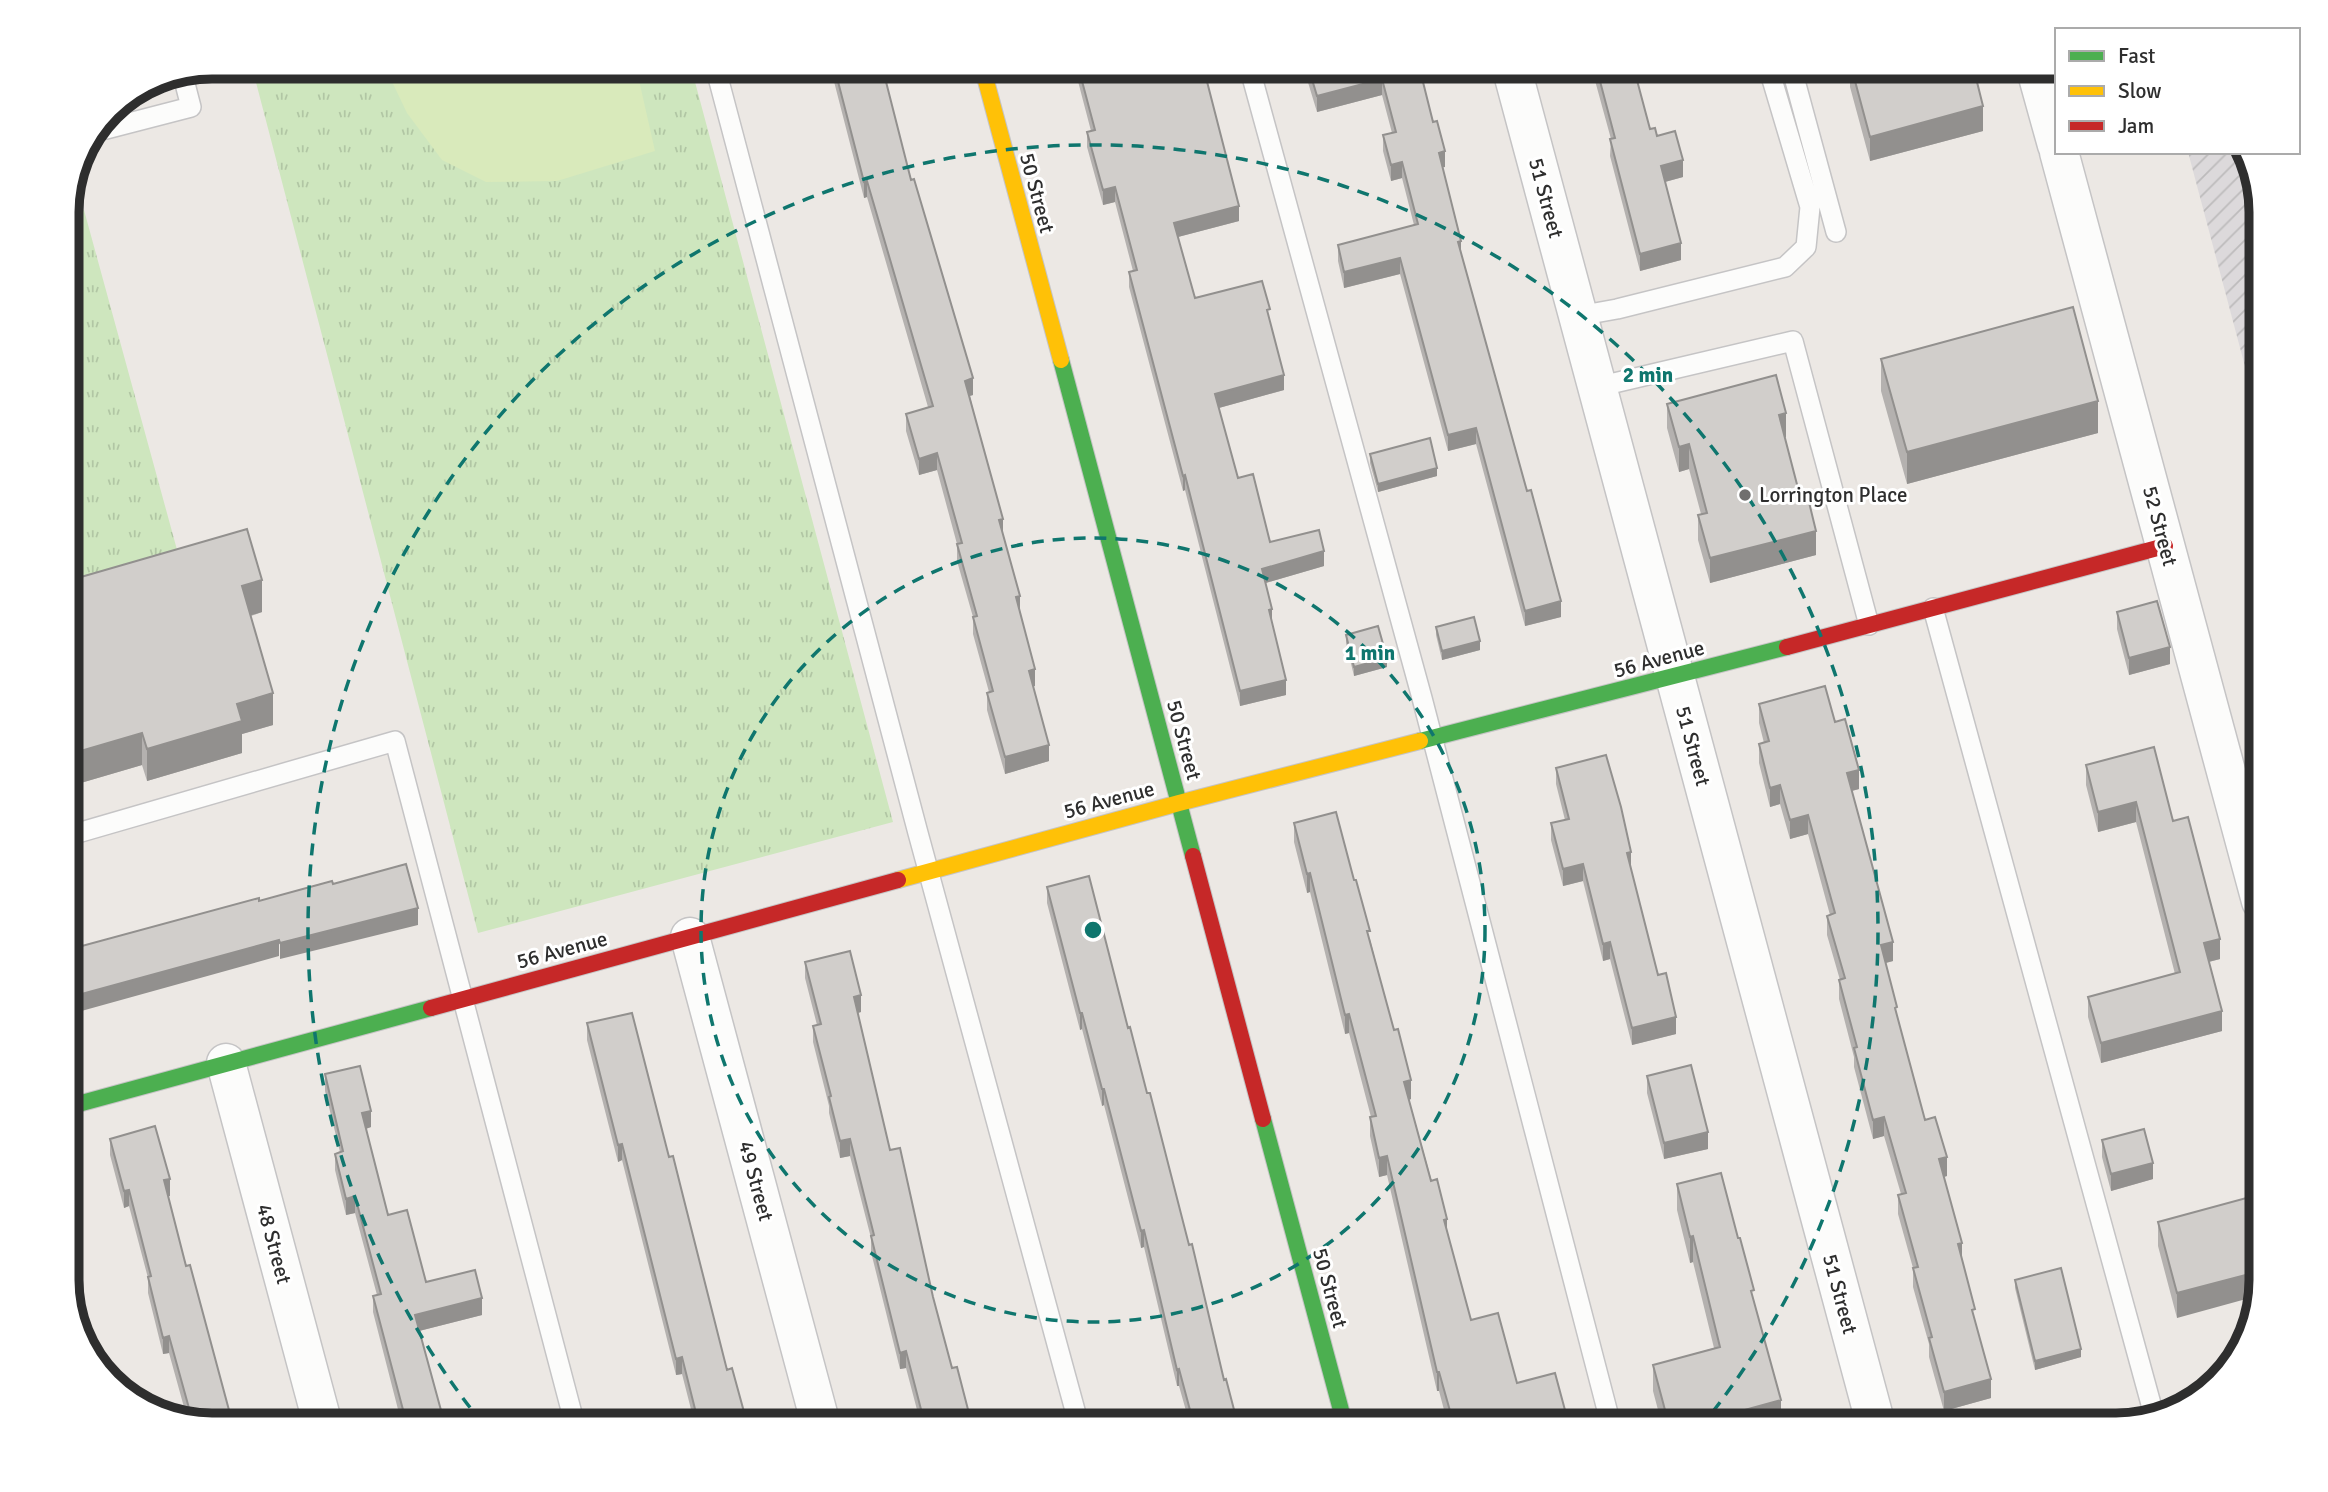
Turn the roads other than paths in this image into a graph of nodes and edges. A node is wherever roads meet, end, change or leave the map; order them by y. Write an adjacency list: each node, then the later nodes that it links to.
1 (718, 79): 23 (lane)
2 (985, 79): 20 (street, 50 Street)
3 (1253, 79): 19 (lane)
4 (1514, 79): 13 (street, 51 Street)
5 (1772, 79): 13 (lane)
6 (1795, 79): 12 (lane)
7 (2039, 79): 10 (street)
8 (185, 81): 9 (lane)
9 (109, 128)
10 (2055, 138)
11 (2060, 154): 15 (street, 52 Street)
12 (1836, 232)
13 (1578, 316): 14 (street, 51 Street)
14 (1597, 387): 17 (lane); 18 (street, 51 Street)
15 (2165, 546): 16 (street, 56 Avenue); 22 (street, 52 Street)
16 (1933, 608): 17 (street, 56 Avenue); 28 (lane)
17 (1869, 625): 18 (street, 56 Avenue)
18 (1674, 677): 19 (street, 56 Avenue); 35 (street, 51 Street)
19 (1432, 739): 20 (street, 56 Avenue); 34 (lane)
20 (1179, 803): 23 (street, 56 Avenue); 33 (street, 50 Street)
21 (79, 833): 25 (lane)
22 (2249, 853)
23 (929, 872): 24 (street, 56 Avenue); 32 (lane)
24 (690, 937): 25 (street, 56 Avenue); 31 (street, 49 Street)
25 (461, 999): 26 (street, 56 Avenue); 30 (lane)
26 (226, 1063): 27 (street, 56 Avenue); 29 (street, 48 Street)
27 (79, 1104)
28 (2152, 1408)
29 (320, 1413)
30 (572, 1413)
31 (818, 1413)
32 (1075, 1413)
33 (1342, 1413)
34 (1608, 1413)
35 (1872, 1413)

